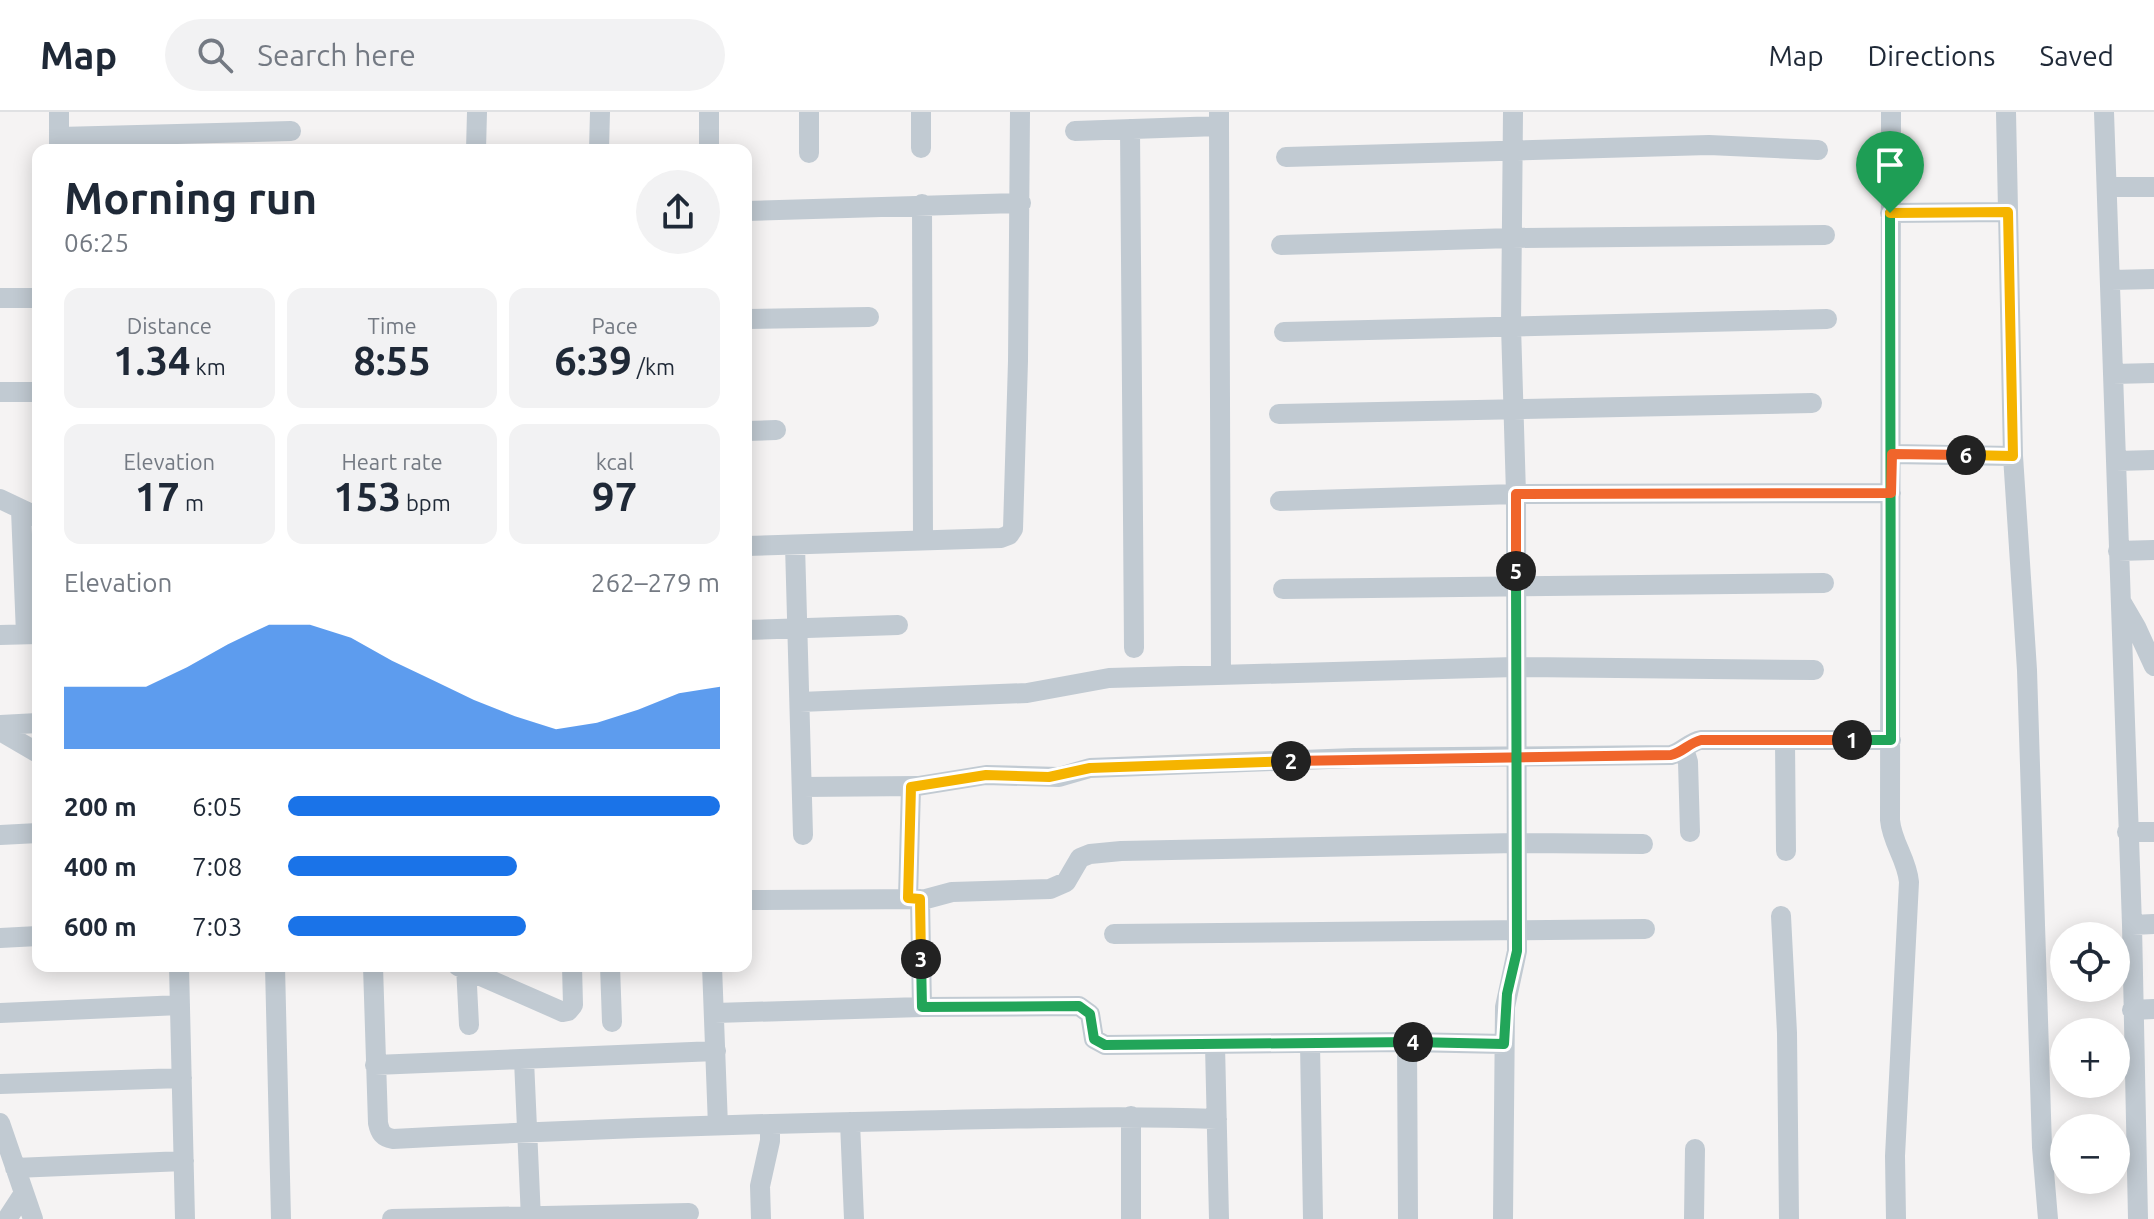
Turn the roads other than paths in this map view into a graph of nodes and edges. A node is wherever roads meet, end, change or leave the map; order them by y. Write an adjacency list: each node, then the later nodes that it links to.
1 (59, 112): 16 (street)
2 (477, 112): 17 (street)
3 (600, 112): 18 (street)
4 (709, 112): 19 (street)
5 (809, 112): 23 (street)
6 (921, 112): 20 (street)
7 (1020, 112): 27 (street)
8 (1513, 112): 21 (street)
9 (1891, 112): 31 (street)
10 (2006, 112): 30 (street)
11 (2104, 112): 25 (street)
12 (1219, 119): 13 (street); 80 (street)
13 (1130, 129): 15 (street); 76 (street)
14 (291, 131): 16 (street)
15 (1075, 131)
16 (59, 144)
17 (476, 144)
18 (599, 144)
19 (709, 144)
20 (921, 148)
21 (1512, 149): 22 (street); 24 (street); 33 (street)
22 (1818, 150)
23 (809, 153)
24 (1286, 157)
25 (2107, 187): 26 (street); 36 (street)
26 (2154, 187)
27 (1021, 203): 28 (street); 62 (street)
28 (922, 204): 29 (street); 62 (street)
29 (752, 211)
30 (2008, 212): 31 (street); 54 (street)
31 (1890, 213): 53 (street)
32 (1825, 235): 33 (street)
33 (1512, 238): 34 (street); 42 (street)
34 (1281, 245)
35 (2154, 279): 36 (street)
36 (2111, 280): 45 (street)
37 (0, 298): 38 (street)
38 (32, 298)
39 (869, 317): 40 (street)
40 (752, 319)
41 (1827, 319): 42 (street)
42 (1511, 326): 43 (street); 49 (street)
43 (1284, 332)
44 (2154, 373): 45 (street)
45 (2113, 374): 56 (street)
46 (0, 392): 47 (street)
47 (32, 392)
48 (1812, 403): 49 (street)
49 (1512, 408): 50 (street); 58 (street)
50 (1279, 414)
51 (776, 430): 52 (street)
52 (752, 431)
53 (1892, 454): 54 (street); 57 (street)
54 (2013, 456): 164 (street)
55 (2154, 460): 56 (street)
56 (2116, 461): 66 (street)
57 (1891, 493): 58 (street); 85 (street)
58 (1516, 494): 60 (street); 68 (street)
59 (0, 499): 61 (street)
60 (1280, 501)
61 (30, 514): 74 (street)
62 (923, 541): 63 (street)
63 (795, 545): 64 (street); 72 (street)
64 (752, 546)
65 (2154, 550): 66 (street)
66 (2118, 551): 70 (street)
67 (1824, 583): 68 (street)
68 (1516, 585): 69 (street); 78 (street)
69 (1283, 589)
70 (2120, 600): 77 (street); 93 (street)
71 (898, 625): 72 (street)
72 (798, 629): 73 (street); 81 (street)
73 (752, 630)
74 (32, 634): 75 (street)
75 (0, 635)
76 (1134, 648)
77 (2154, 666)
78 (1515, 667): 79 (street); 80 (street); 89 (street)
79 (1814, 670)
80 (1221, 675): 81 (street)
81 (800, 702): 90 (street)
82 (32, 723): 83 (street)
83 (0, 725)
84 (0, 731): 88 (street)
85 (1891, 740): 86 (street); 163 (street)
86 (1785, 741): 87 (street); 100 (street)
87 (1684, 749): 89 (street); 92 (street)
88 (32, 750)
89 (1516, 757): 91 (street); 98 (street)
90 (802, 787): 91 (street); 97 (street)
91 (911, 787): 101 (street)
92 (1690, 832)
93 (2127, 832): 94 (street); 105 (street)
94 (2154, 832)
95 (32, 833): 96 (street)
96 (0, 835)
97 (803, 835)
98 (1516, 843): 99 (street); 101 (street); 107 (street)
99 (1643, 844)
100 (1786, 851)
101 (914, 898): 102 (street); 120 (street)
102 (752, 900)
103 (1781, 916): 162 (street)
104 (2154, 924): 105 (street)
105 (2132, 925): 122 (street)
106 (1645, 929): 107 (street)
107 (1517, 930): 108 (street); 129 (street)
108 (1114, 934)
109 (32, 936): 110 (street)
110 (0, 938)
111 (179, 972): 119 (street)
112 (275, 972): 152 (street)
113 (373, 972): 133 (street)
114 (464, 972): 126 (street)
115 (474, 972): 116 (street)
116 (572, 972)
117 (610, 972): 125 (street)
118 (712, 972): 124 (street)
119 (180, 1005): 123 (street); 134 (street)
120 (922, 1007): 124 (street); 130 (street)
121 (2154, 1009): 122 (street)
122 (2132, 1010): 165 (street)
123 (0, 1013)
124 (715, 1013): 131 (street)
125 (612, 1022)
126 (469, 1025)
127 (1407, 1042): 128 (street); 129 (street); 159 (street)
128 (1310, 1044): 130 (street); 158 (street)
129 (1504, 1044): 160 (street)
130 (1215, 1045): 137 (street)
131 (716, 1051): 132 (street); 141 (street)
132 (524, 1060): 133 (street); 142 (street)
133 (375, 1065): 142 (street)
134 (182, 1078): 135 (street); 144 (street)
135 (0, 1084)
136 (1131, 1116): 137 (street); 138 (street); 156 (street)
137 (1217, 1119): 157 (street)
138 (850, 1122): 140 (street); 155 (street)
139 (0, 1123): 145 (street)
140 (770, 1124): 141 (street); 154 (street)
141 (718, 1126): 142 (street)
142 (528, 1132): 148 (street)
143 (1695, 1149): 161 (street)
144 (184, 1161): 145 (street); 151 (street)
145 (15, 1168): 146 (street)
146 (24, 1193): 149 (street); 150 (street)
147 (689, 1213): 148 (street)
148 (531, 1217): 153 (street)
149 (7, 1219)
150 (33, 1219)
151 (185, 1219)
152 (281, 1219)
153 (392, 1219)
154 (761, 1219)
155 (854, 1219)
156 (1131, 1219)
157 (1219, 1219)
158 (1313, 1219)
159 (1408, 1219)
160 (1503, 1219)
161 (1694, 1219)
162 (1789, 1219)
163 (1896, 1219)
164 (2048, 1219)
165 (2138, 1219)

